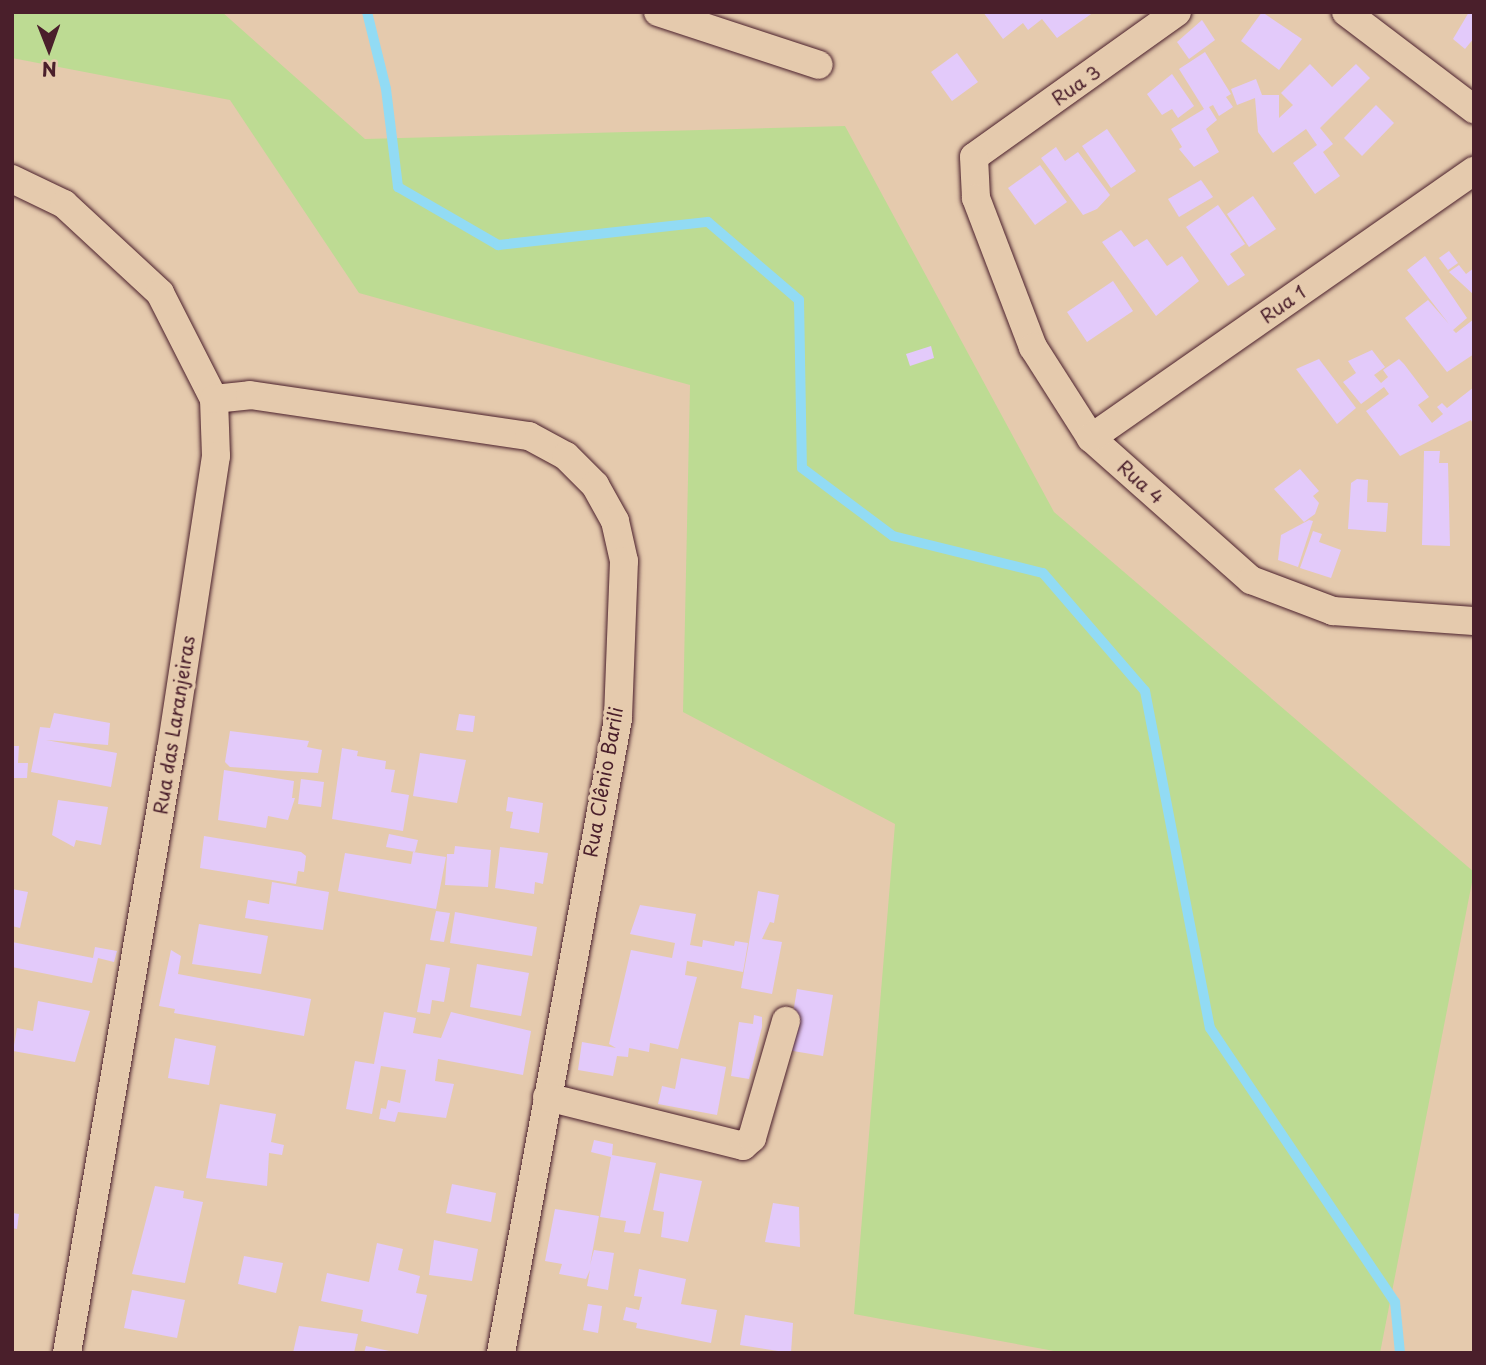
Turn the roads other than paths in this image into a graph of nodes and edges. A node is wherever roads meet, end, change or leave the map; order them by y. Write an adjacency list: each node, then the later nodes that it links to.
1 (658, 12): 4 (street)
2 (1177, 12): 6 (street, Rua 3)
3 (1346, 12): 5 (street)
4 (819, 65)
5 (1474, 109)
6 (974, 157): 10 (street, Rua 4)
7 (1474, 171): 10 (street, Rua 1)
8 (12, 179): 9 (street, Rua das Laranjeiras)
9 (214, 399): 13 (street, Rua Clênio Barili); 14 (street, Rua das Laranjeiras)
10 (1091, 438): 11 (street, Rua 4)
11 (1474, 621)
12 (786, 1021): 13 (street)
13 (547, 1097): 15 (street, Rua Clênio Barili)
14 (67, 1353)
15 (501, 1353)

